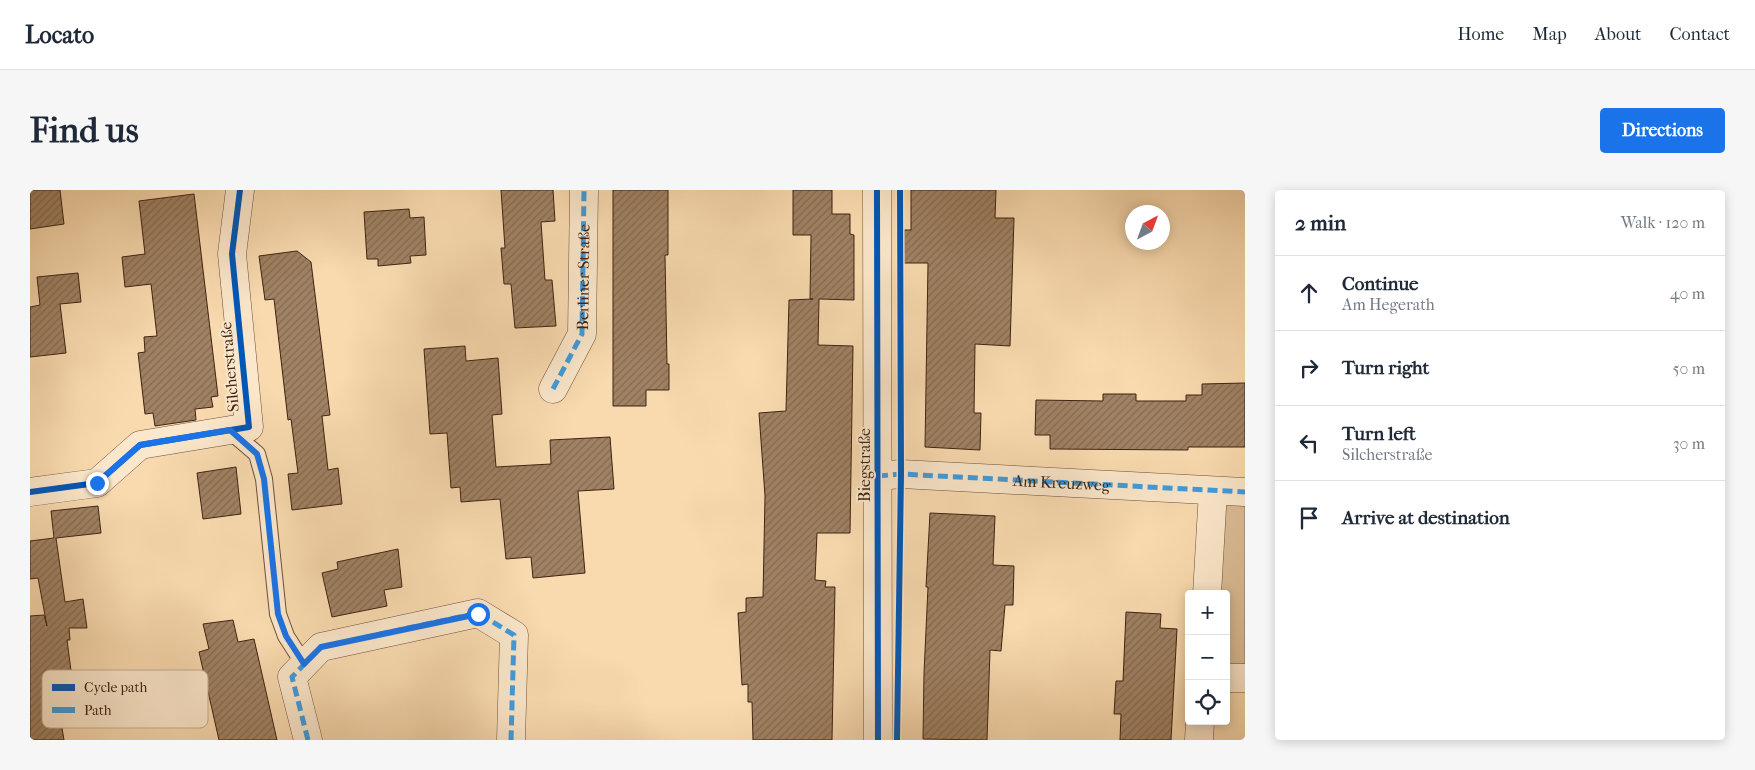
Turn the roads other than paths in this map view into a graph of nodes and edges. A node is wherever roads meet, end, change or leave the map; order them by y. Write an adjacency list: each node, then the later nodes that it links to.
1 (240, 190): 5 (street, Silcherstraße)
2 (584, 190): 4 (street, Berliner Straße)
3 (877, 190): 6 (street, Biegstraße)
4 (554, 389)
5 (230, 430): 8 (street, Silcherstraße); 11 (lane)
6 (878, 476): 7 (street, Am Kreuzweg); 17 (street, Biegstraße)
7 (1213, 491): 9 (street, Am Kreuzweg); 10 (street)
8 (30, 492)
9 (1245, 492)
10 (1207, 590)
11 (304, 664): 15 (street); 16 (street)
12 (1230, 678): 13 (street)
13 (1245, 678)
14 (1200, 725): 18 (street)
15 (308, 740)
16 (511, 740)
17 (878, 740)
18 (1199, 740)

